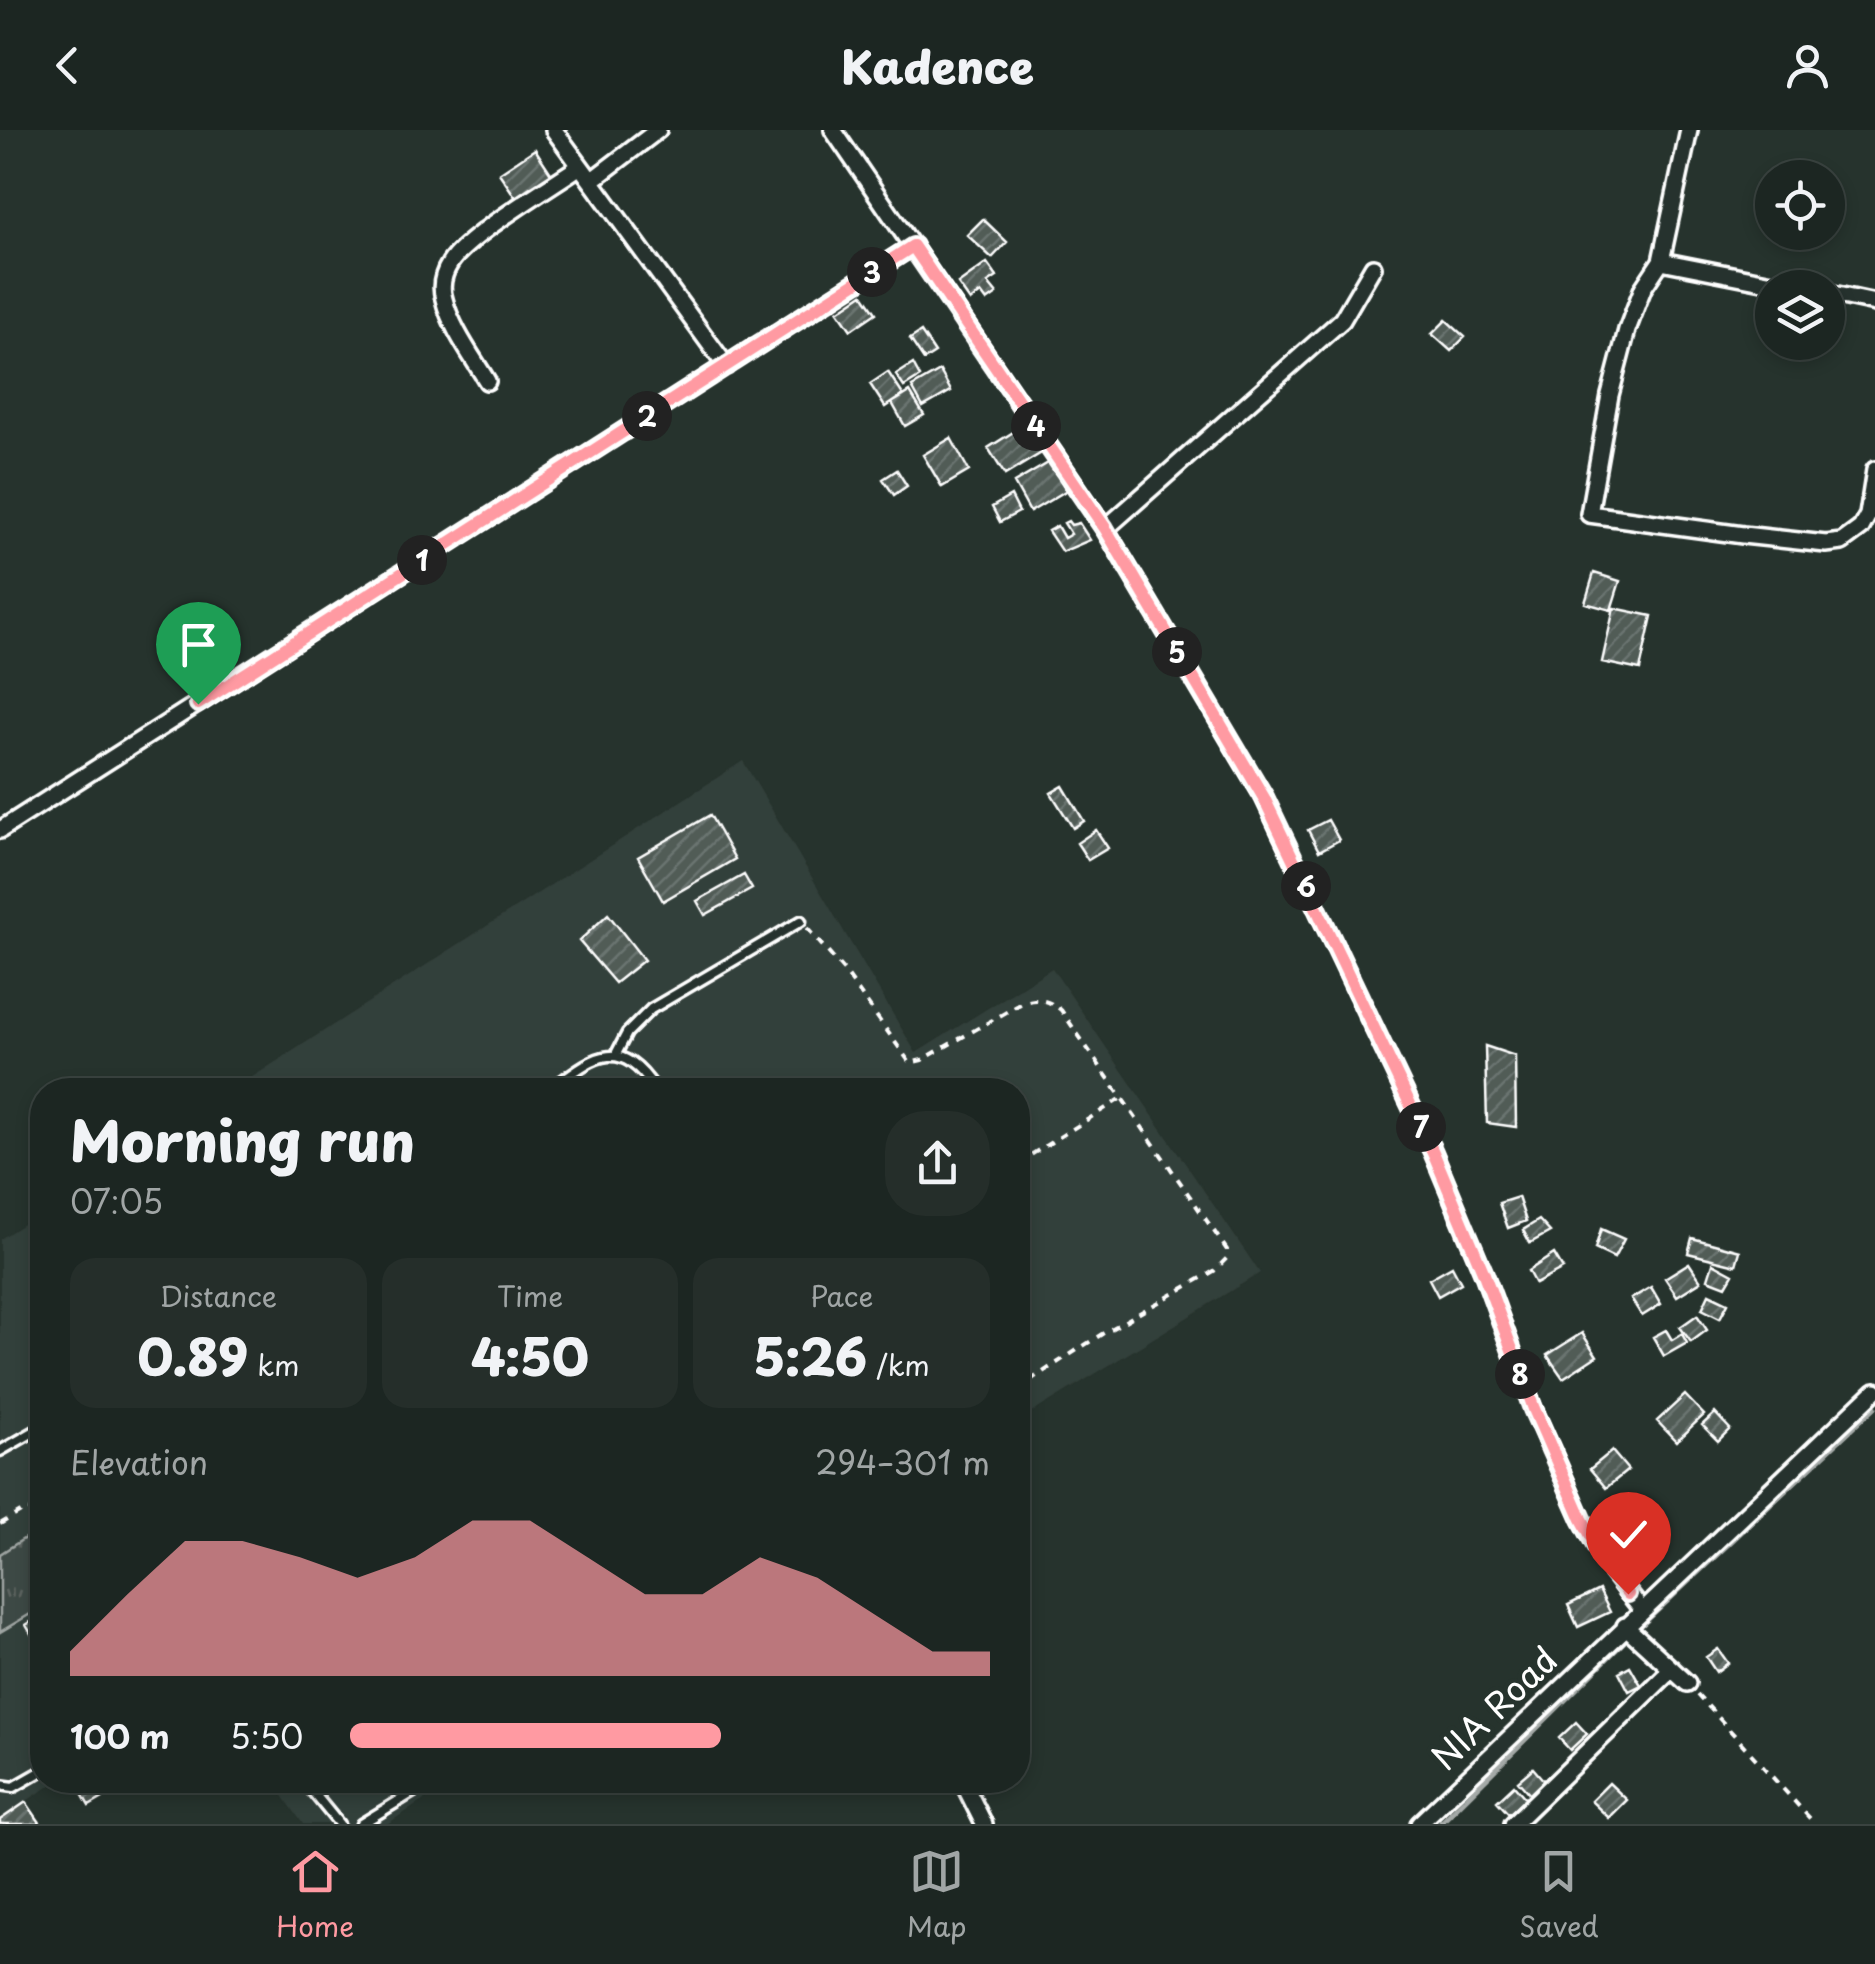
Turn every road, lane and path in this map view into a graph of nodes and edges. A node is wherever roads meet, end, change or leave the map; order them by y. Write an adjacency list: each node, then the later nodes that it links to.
1 (554, 130): 5 (street)
2 (658, 130): 6 (street)
3 (834, 130): 7 (street)
4 (1689, 130): 8 (street)
5 (580, 166): 6 (street); 14 (street)
6 (591, 181): 13 (street)
7 (913, 246): 13 (street); 16 (street)
8 (1661, 261): 10 (street); 15 (street)
9 (1373, 267): 16 (street)
10 (1755, 280)
11 (1845, 296): 12 (street)
12 (1875, 302)
13 (726, 366): 17 (street)
14 (487, 381)
15 (1875, 470)
16 (1105, 528): 30 (street)
17 (0, 830)
18 (802, 921): 19 (lane); 22 (path)
19 (616, 1054): 20 (lane); 21 (lane)
20 (567, 1078)
21 (646, 1078)
22 (1122, 1098): 23 (path); 24 (path)
23 (1030, 1156)
24 (1030, 1381)
25 (1875, 1391): 30 (street, NIA Road)
26 (30, 1434): 27 (lane)
27 (0, 1452)
28 (30, 1511): 29 (path)
29 (0, 1524)
30 (1642, 1610): 31 (street, NIA Road)
31 (1626, 1626): 32 (street); 42 (street, NIA Road)
32 (1672, 1669): 33 (street); 43 (street)
33 (1687, 1683): 44 (path)
34 (30, 1777): 35 (lane)
35 (0, 1785)
36 (314, 1793): 39 (lane)
37 (413, 1793): 40 (lane)
38 (968, 1793): 41 (street)
39 (339, 1824)
40 (362, 1824)
41 (984, 1824)
42 (1419, 1824)
43 (1513, 1824)
44 (1815, 1824)

